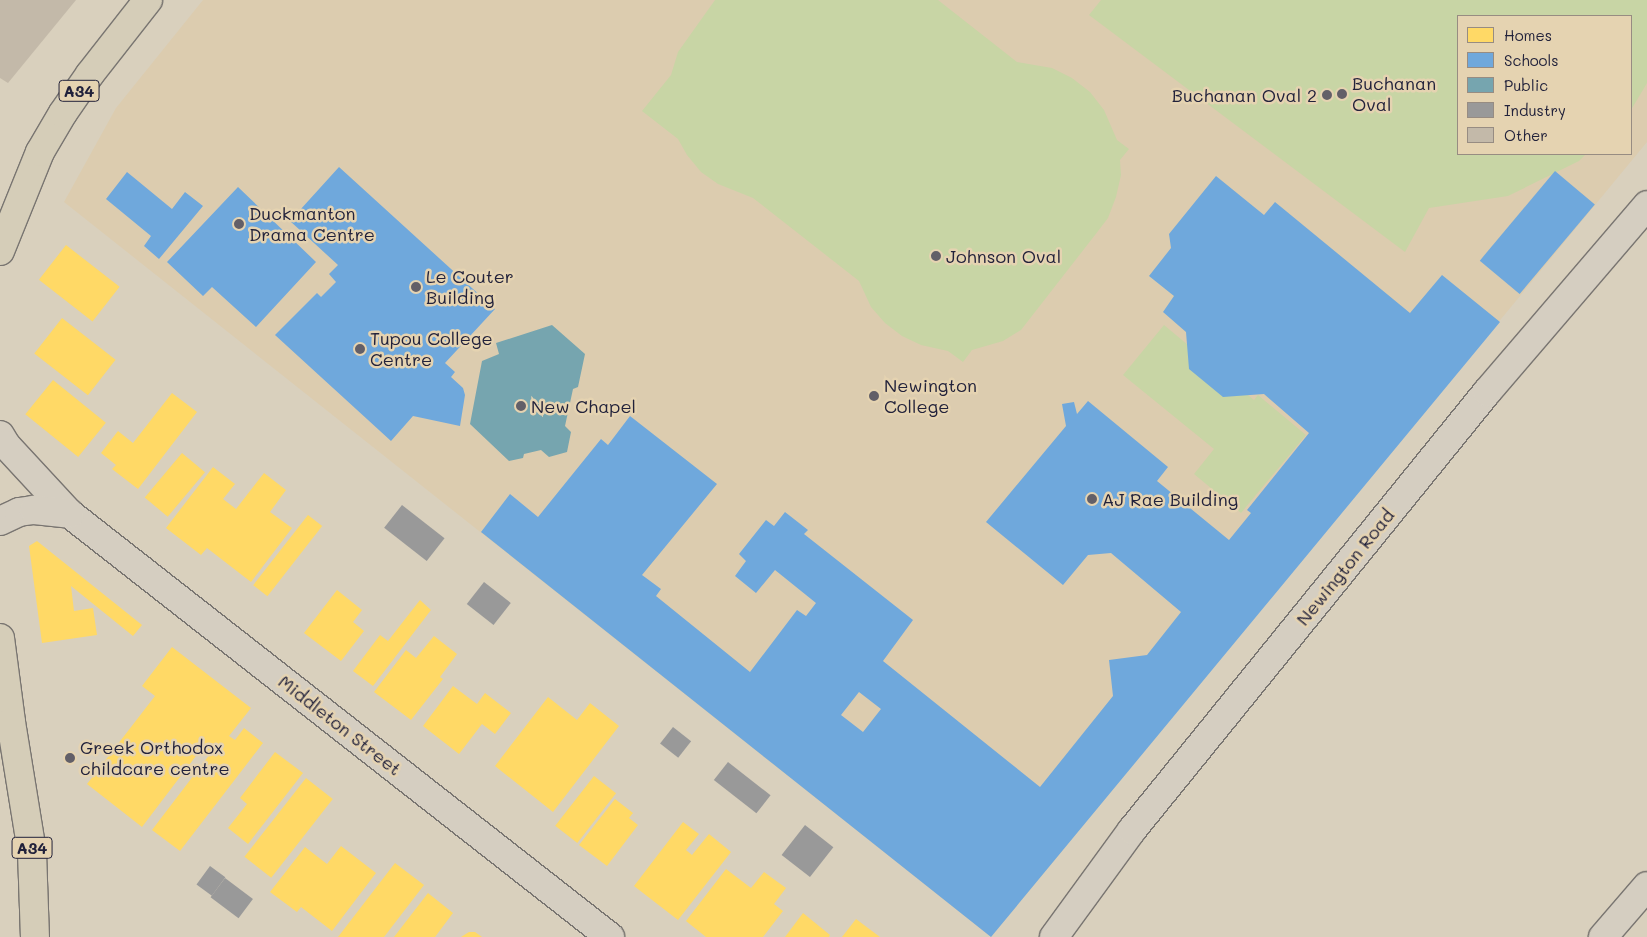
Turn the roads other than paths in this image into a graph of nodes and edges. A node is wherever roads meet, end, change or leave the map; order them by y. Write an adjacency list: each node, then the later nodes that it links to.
1 (148, 0): 3 (highway, A34)
2 (1647, 205): 13 (street, Newington Road)
3 (0, 251)
4 (0, 435): 5 (street, Middleton Street)
5 (70, 514): 6 (street); 12 (street, Middleton Street)
6 (0, 521)
7 (0, 638): 8 (highway, A34)
8 (2, 671): 9 (highway, A34)
9 (5, 721): 11 (highway, A34)
10 (1647, 886): 14 (street)
11 (35, 937)
12 (610, 937)
13 (1054, 937)
14 (1603, 937)

